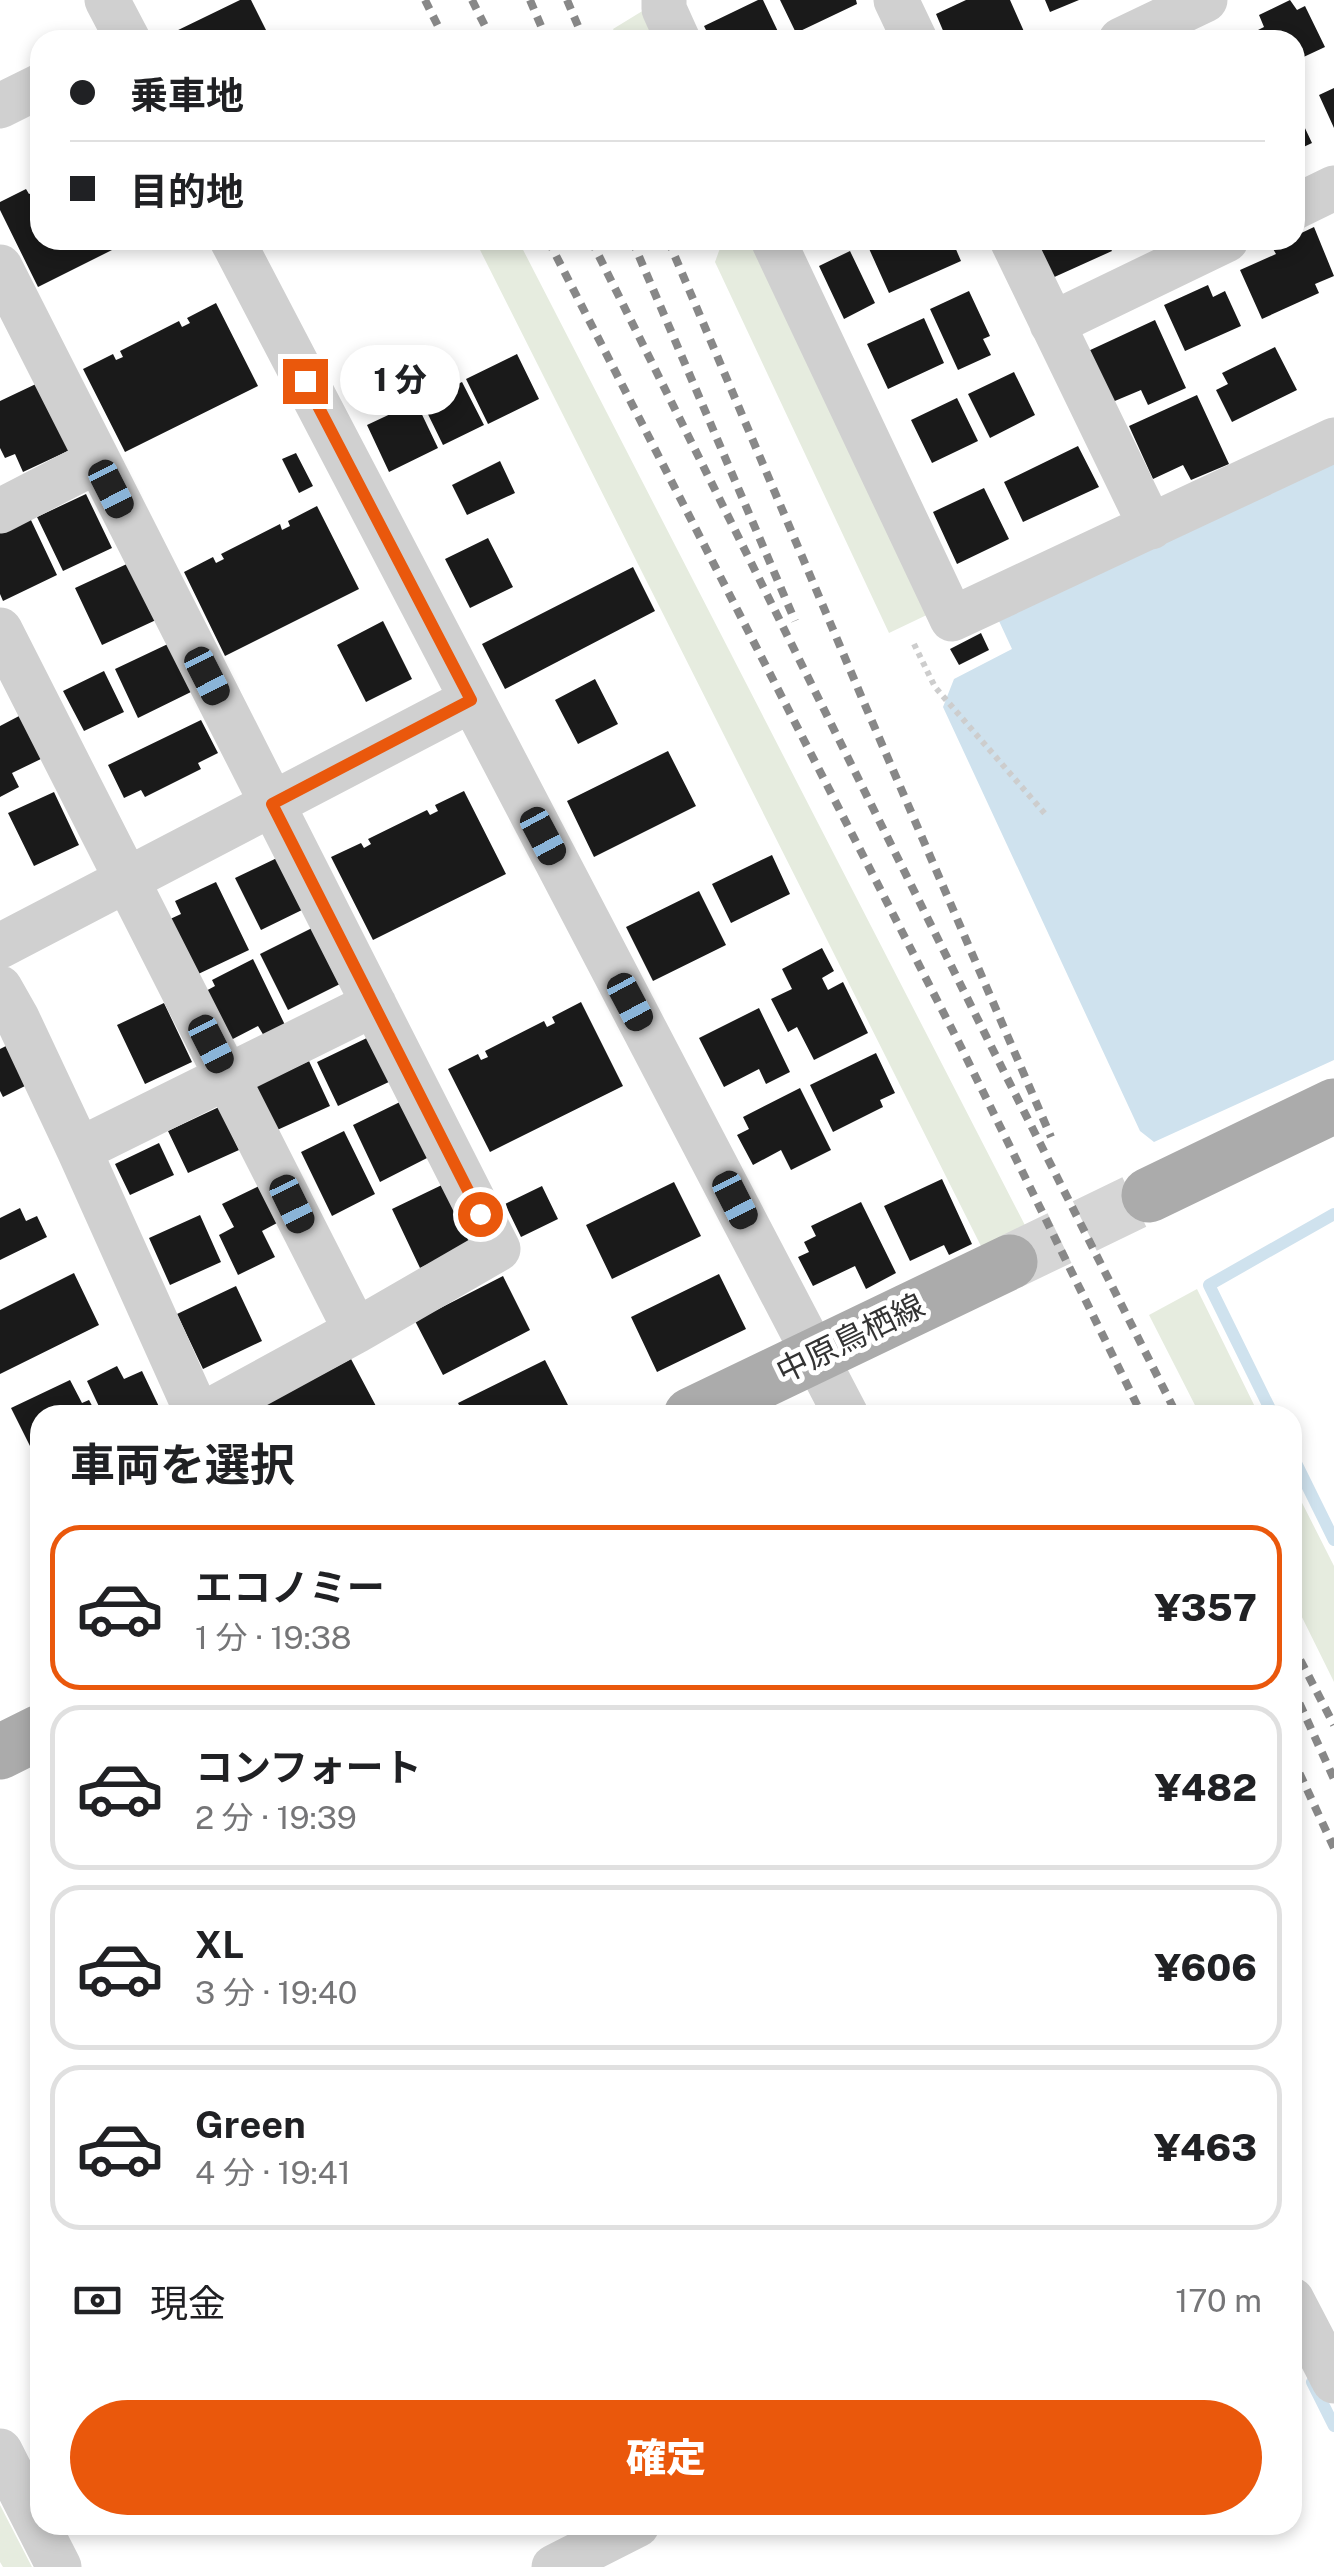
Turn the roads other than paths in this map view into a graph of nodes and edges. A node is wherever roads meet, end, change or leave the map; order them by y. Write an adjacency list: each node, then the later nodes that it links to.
1 (107, 0): 5 (street)
2 (664, 0): 6 (street)
3 (896, 0): 7 (street)
4 (1205, 0): 8 (street)
5 (123, 30)
6 (673, 30)
7 (910, 30)
8 (1142, 30)
9 (30, 91): 10 (street)
10 (0, 106)
11 (1334, 188): 12 (street)
12 (1305, 202)
13 (237, 250): 24 (street)
14 (778, 250): 22 (street)
15 (1017, 250): 18 (street)
16 (1205, 250): 18 (street)
17 (0, 266): 20 (street)
18 (1052, 324): 22 (street)
19 (1334, 440): 22 (street)
20 (97, 462): 21 (street); 25 (street)
21 (0, 511)
22 (1151, 527)
23 (0, 630): 26 (street)
24 (471, 700): 25 (street); 36 (street)
25 (272, 804): 26 (street); 29 (street)
26 (127, 880): 27 (street); 30 (street)
27 (0, 946)
28 (0, 988): 32 (street)
29 (374, 1004): 30 (street); 35 (street)
30 (228, 1077): 32 (street); 35 (street)
31 (1334, 1106): 33 (main road)
32 (79, 1150): 37 (street)
33 (1148, 1196)
34 (1010, 1262): 36 (main road, 中原鳥栖線)
35 (356, 1332): 38 (street)
36 (816, 1355): 39 (main road, 中原鳥栖線); 40 (street)
37 (195, 1405)
38 (219, 1405)
39 (712, 1405)
40 (841, 1405)
41 (30, 1737): 42 (main road)
42 (0, 1752)
43 (1302, 2320): 44 (street)
44 (1334, 2382)
45 (0, 2452): 46 (street)
46 (30, 2510)
47 (43, 2535): 49 (street)
48 (616, 2535): 50 (street)
49 (59, 2567)
50 (554, 2567)

